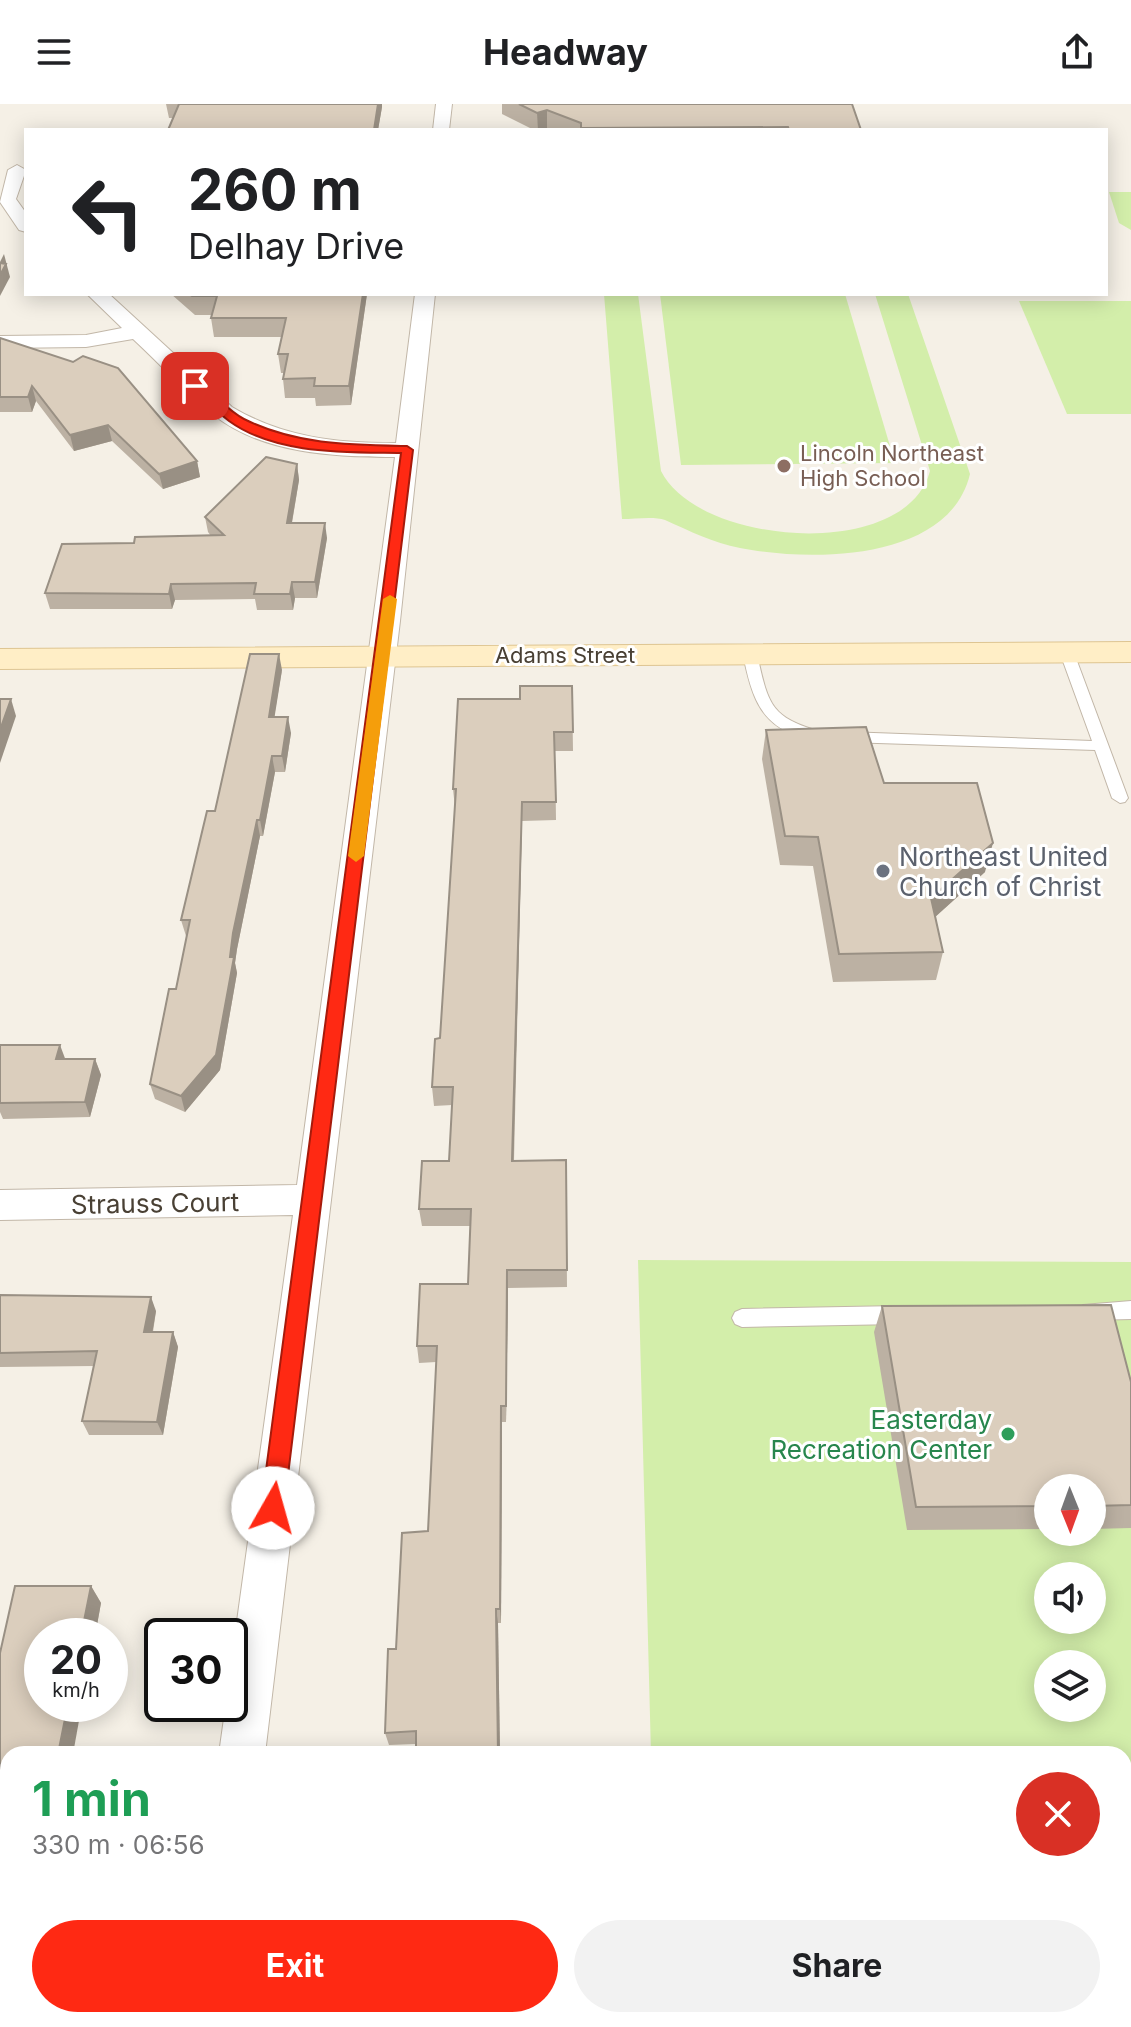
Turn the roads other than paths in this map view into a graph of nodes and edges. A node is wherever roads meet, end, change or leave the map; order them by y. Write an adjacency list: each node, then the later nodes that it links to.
1 (444, 104): 2 (street)
2 (441, 128)
3 (14, 170): 4 (street)
4 (24, 223)
5 (99, 296): 7 (street)
6 (425, 296): 9 (street)
7 (137, 332): 8 (street); 9 (street)
8 (0, 342)
9 (407, 450): 13 (street)
10 (1131, 652): 11 (main road, Adams Street)
11 (1067, 653): 12 (main road, Adams Street); 15 (lane)
12 (750, 654): 13 (main road, Adams Street); 15 (lane)
13 (382, 656): 14 (main road, Adams Street); 17 (street)
14 (0, 659)
15 (1102, 746): 16 (lane)
16 (1120, 798)
17 (311, 1200): 18 (street, Strauss Court); 23 (street)
18 (0, 1205)
19 (1131, 1310): 20 (lane)
20 (1070, 1311)
21 (918, 1314): 22 (lane)
22 (742, 1318)
23 (243, 1746)

